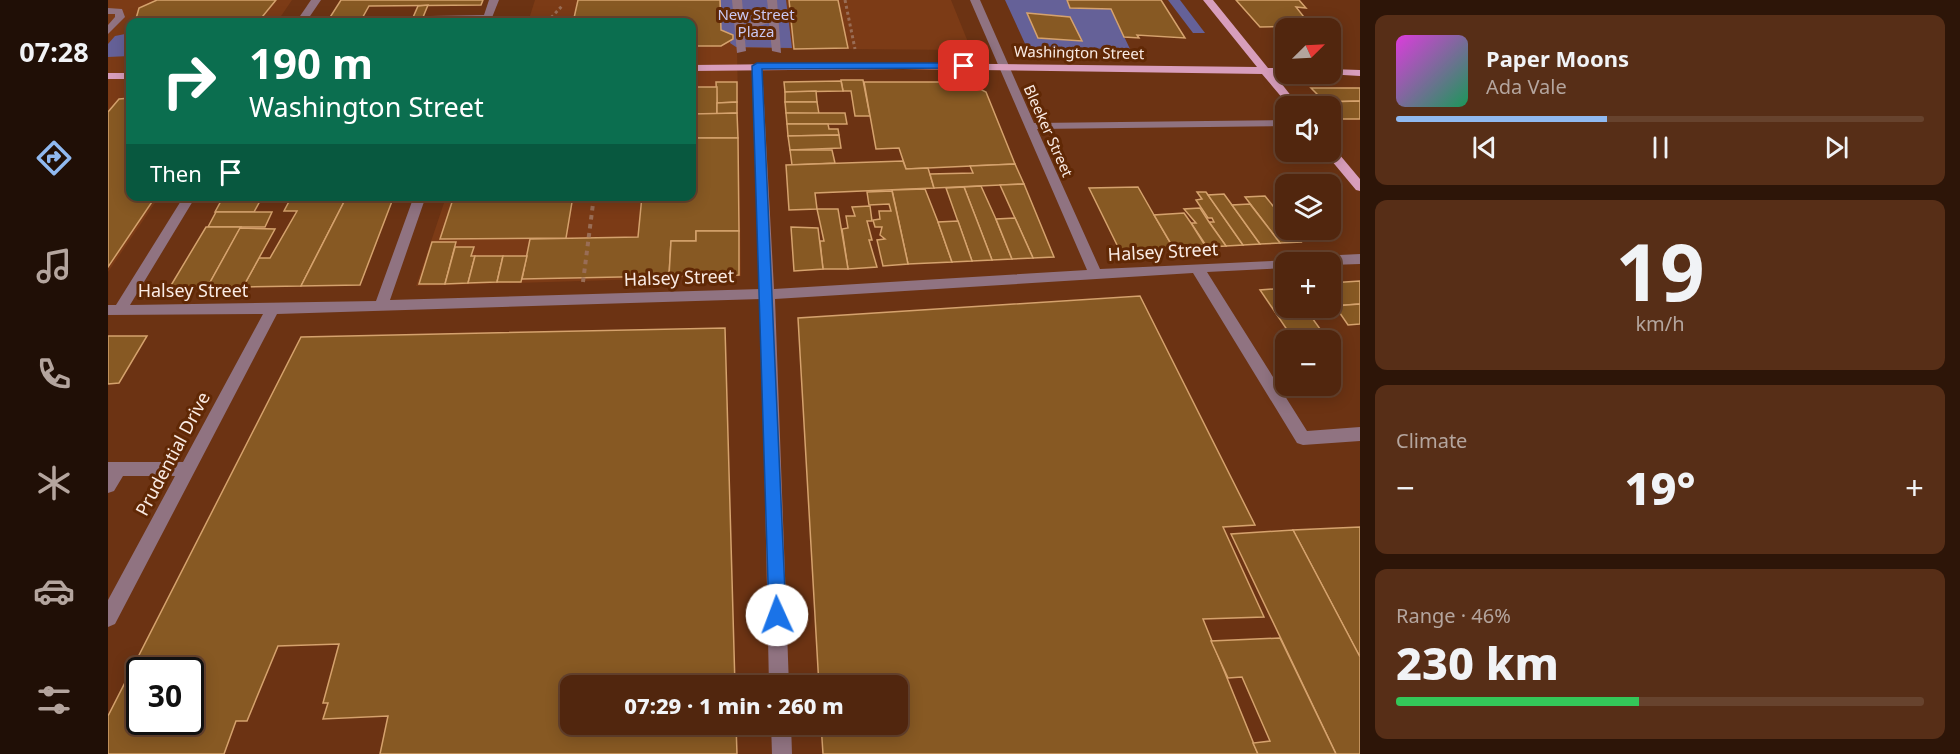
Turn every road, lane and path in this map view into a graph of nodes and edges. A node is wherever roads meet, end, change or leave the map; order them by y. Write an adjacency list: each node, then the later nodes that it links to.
1 (316, 0): 10 (street)
2 (494, 0): 11 (street)
3 (772, 0): 13 (street)
4 (845, 0): 18 (path)
5 (975, 0): 20 (street, Bleeker Street)
6 (1208, 0): 22 (main road)
7 (741, 1): 14 (street)
8 (562, 6): 12 (path)
9 (108, 11): 15 (street)
10 (305, 18)
11 (430, 18)
12 (551, 18)
13 (774, 20): 14 (street); 17 (street)
14 (739, 28): 16 (street)
15 (108, 31)
16 (741, 51)
17 (777, 51)
18 (856, 51)
19 (757, 66): 20 (main road, Washington Street); 21 (main road, Washington Street); 41 (street)
20 (1004, 67): 22 (main road, Washington Street); 30 (street, Bleeker Street)
21 (696, 68)
22 (1265, 71): 23 (main road, Washington Street); 28 (main road)
23 (1275, 71)
24 (1341, 72): 25 (main road)
25 (1360, 73)
26 (108, 76): 27 (main road)
27 (126, 76)
28 (1286, 96)
29 (1275, 123): 30 (street)
30 (1029, 126): 40 (street, Bleeker Street)
31 (1339, 162): 32 (main road)
32 (1360, 187)
33 (187, 201): 45 (street)
34 (418, 201): 43 (street)
35 (593, 201): 42 (path)
36 (1360, 259): 37 (street)
37 (1341, 260)
38 (1275, 264): 39 (street, Halsey Street)
39 (1197, 268): 40 (street, Halsey Street); 46 (street)
40 (1095, 274): 41 (street, Halsey Street)
41 (767, 294): 42 (street, Halsey Street); 51 (street)
42 (581, 299): 43 (street, Halsey Street)
43 (381, 305): 44 (street, Halsey Street)
44 (273, 309): 45 (street, Halsey Street); 48 (street, Prudential Drive)
45 (114, 310)
46 (1360, 434)
47 (113, 469): 48 (street); 49 (street)
48 (188, 469): 50 (street, Prudential Drive)
49 (108, 486)
50 (108, 618)
51 (779, 675)
52 (781, 735): 53 (street)
53 (782, 754)

